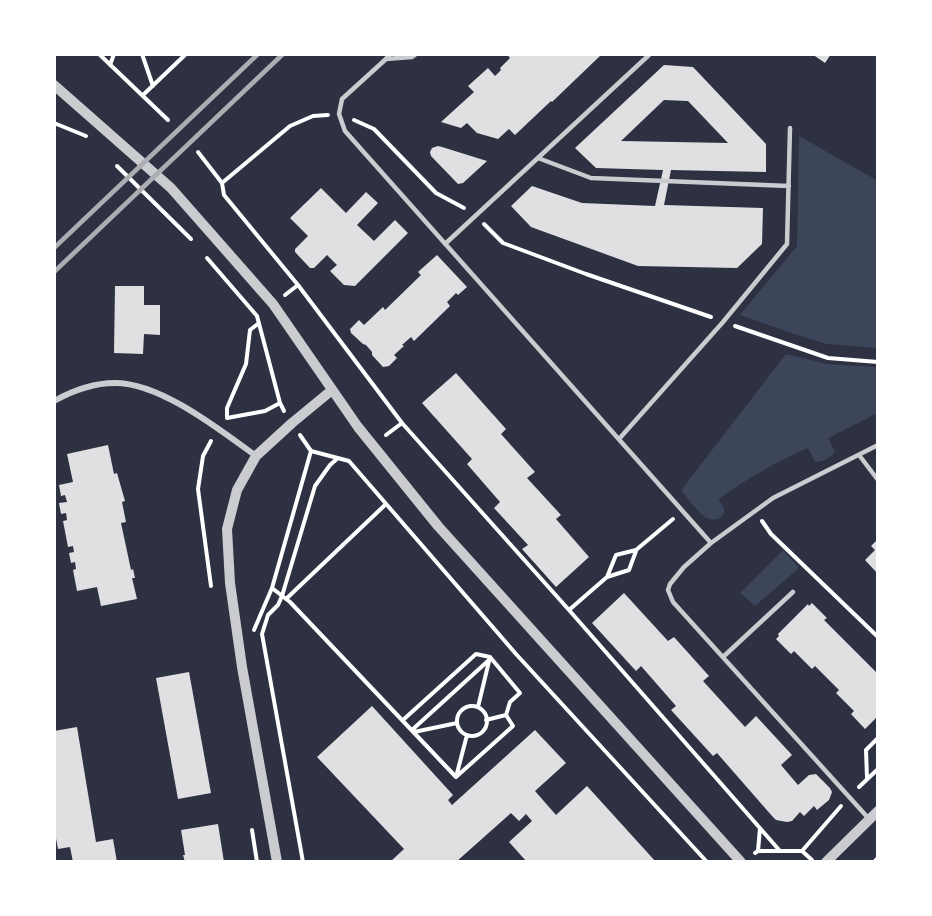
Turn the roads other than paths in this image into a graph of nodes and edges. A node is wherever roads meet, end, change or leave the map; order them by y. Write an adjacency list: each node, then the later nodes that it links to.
1 (416, 54): 3 (lane)
2 (649, 55): 6 (lane)
3 (388, 56): 8 (lane)
4 (54, 85): 9 (street)
5 (790, 128): 7 (lane)
6 (538, 158): 7 (lane); 8 (lane)
7 (789, 186): 11 (lane)
8 (445, 243): 11 (lane)
9 (332, 390): 14 (street); 21 (street)
10 (54, 401): 14 (street)
11 (619, 439): 16 (lane)
12 (878, 446): 13 (lane)
13 (859, 455): 15 (lane); 16 (lane)
14 (256, 456): 22 (street)
15 (878, 480)
16 (711, 543): 18 (lane)
17 (793, 592): 18 (lane)
18 (723, 657): 20 (lane)
19 (878, 812): 20 (street)
20 (870, 820): 23 (street)
21 (746, 859)
22 (277, 862)
23 (826, 862)

